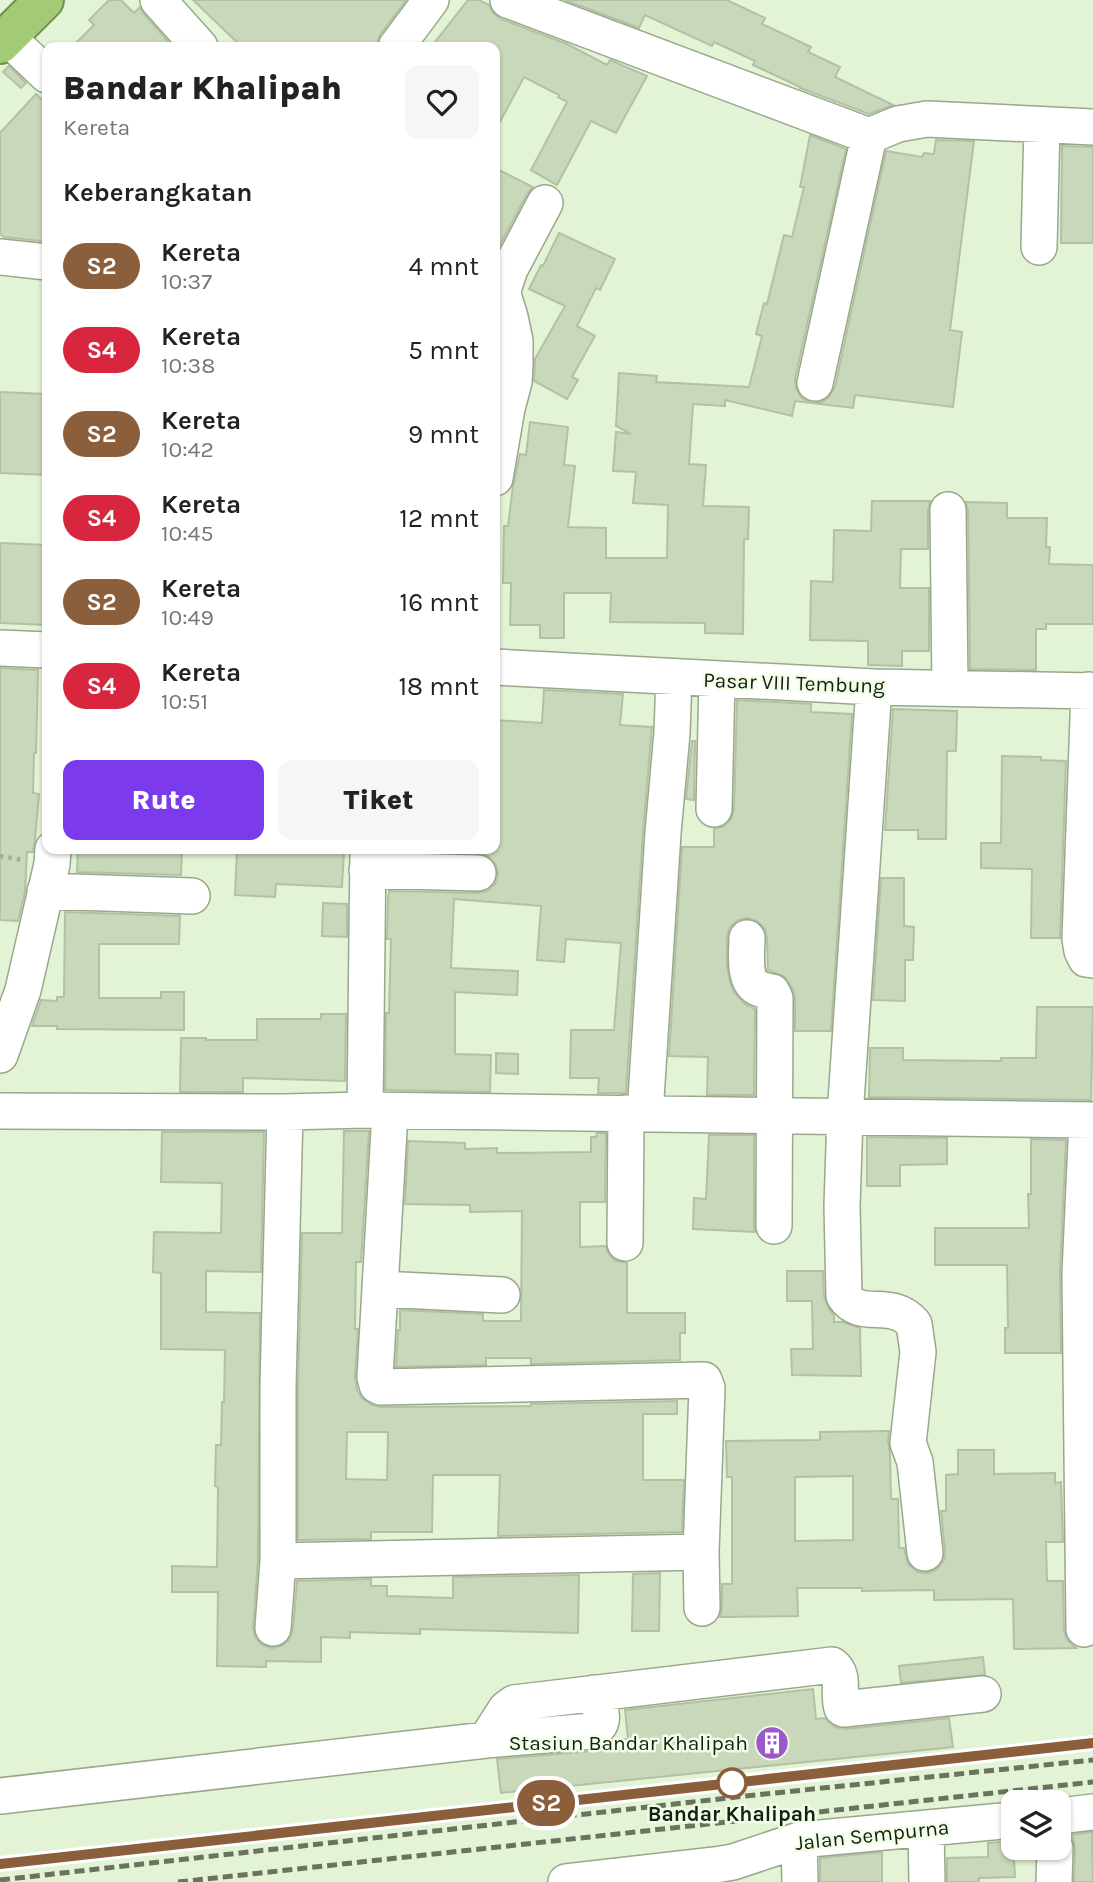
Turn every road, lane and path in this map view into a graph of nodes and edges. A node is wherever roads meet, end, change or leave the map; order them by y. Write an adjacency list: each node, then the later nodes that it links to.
1 (44, 0): 5 (highway)
2 (158, 0): 6 (street)
3 (430, 0): 7 (street)
4 (508, 0): 11 (street)
5 (4, 41): 8 (street)
6 (196, 42)
7 (400, 42)
8 (42, 71)
9 (1042, 125): 10 (street); 11 (street); 13 (street)
10 (1093, 127)
11 (869, 136): 16 (street)
12 (545, 203): 17 (street)
13 (1038, 247)
14 (0, 257): 15 (street)
15 (42, 261)
16 (815, 383)
17 (500, 449)
18 (948, 510): 25 (street)
19 (0, 648): 20 (street)
20 (42, 650)
21 (500, 667): 22 (street, Pasar VIII Tembung)
22 (674, 678): 23 (street, Pasar VIII Tembung); 40 (street)
23 (717, 680): 24 (street, Pasar VIII Tembung); 27 (street)
24 (874, 687): 25 (street, Pasar VIII Tembung); 42 (street)
25 (950, 687): 26 (street, Pasar VIII Tembung)
26 (1091, 690): 34 (street)
27 (714, 809)
28 (52, 854): 31 (street)
29 (368, 859): 30 (street); 38 (street)
30 (478, 873)
31 (45, 891): 32 (street); 35 (street)
32 (192, 896)
33 (747, 938): 41 (street)
34 (1093, 960)
35 (12, 989): 36 (street)
36 (0, 1055)
37 (0, 1111): 39 (street)
38 (377, 1111): 39 (street); 40 (street); 47 (street)
39 (285, 1112): 51 (street)
40 (636, 1114): 41 (street); 45 (street)
41 (775, 1115): 42 (street); 44 (street)
42 (845, 1116): 43 (street); 50 (street)
43 (1090, 1120): 46 (street)
44 (774, 1226)
45 (625, 1242)
46 (1086, 1275): 54 (street)
47 (381, 1289): 48 (street); 49 (street)
48 (502, 1294)
49 (701, 1552): 51 (street); 52 (street)
50 (925, 1553)
51 (278, 1561): 53 (street)
52 (702, 1608)
53 (273, 1628)
54 (1084, 1629)
55 (983, 1694): 56 (street)
56 (0, 1796)
57 (1093, 1812): 58 (street)
58 (1071, 1815)
59 (1001, 1821): 60 (street, Jalan Sempurna)
60 (926, 1828): 61 (street, Jalan Sempurna); 65 (street)
61 (799, 1840): 63 (street, Jalan Sempurna); 64 (street)
62 (1055, 1860): 66 (street)
63 (566, 1882)
64 (800, 1882)
65 (927, 1882)
66 (1054, 1882)

